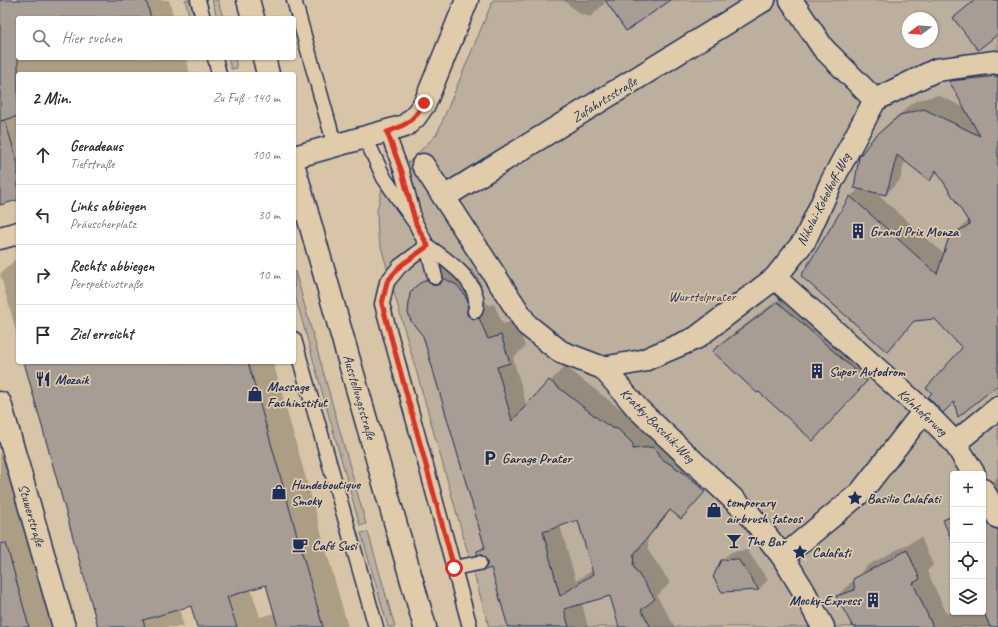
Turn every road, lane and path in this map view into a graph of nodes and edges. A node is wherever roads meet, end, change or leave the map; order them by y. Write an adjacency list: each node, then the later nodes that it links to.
1 (198, 0): 7 (lane)
2 (248, 0): 8 (street)
3 (294, 0): 17 (lane)
4 (467, 0): 15 (street)
5 (764, 0): 21 (street, Zufahrtsstraße)
6 (791, 0): 14 (street)
7 (202, 16)
8 (252, 16)
9 (216, 60): 12 (lane)
10 (264, 60): 13 (street)
11 (998, 63): 14 (street)
12 (218, 72)
13 (268, 72)
14 (875, 100): 27 (street, Nikolai-Kobelkoff-Weg)
15 (387, 132): 16 (street); 22 (lane)
16 (365, 137): 17 (street); 22 (lane)
17 (335, 146): 18 (street)
18 (296, 156)
19 (424, 165): 21 (street, Kratky-Baschik-Weg)
20 (296, 174): 43 (street, Ausstellungsstraße)
21 (444, 197): 30 (street, Kratky-Baschik-Weg)
22 (416, 224): 25 (lane)
23 (16, 234): 24 (street)
24 (0, 238)
25 (428, 246): 26 (lane); 28 (lane); 40 (lane)
26 (435, 277)
27 (775, 278): 30 (street, Nikolai-Kobelkoff-Weg); 33 (street, Kolnhoferweg)
28 (475, 311)
29 (296, 346): 42 (lane)
30 (603, 368): 38 (street, Kratky-Baschik-Weg)
31 (0, 402): 41 (street, Stuwerstraße)
32 (998, 408): 34 (street)
33 (924, 411): 34 (street, Kolnhoferweg); 38 (street)
34 (955, 442): 35 (street, Kolnhoferweg)
35 (972, 471)
36 (986, 496): 37 (street)
37 (998, 517)
38 (782, 557): 45 (street, Kratky-Baschik-Weg)
39 (479, 562): 40 (lane)
40 (454, 568): 44 (lane)
41 (64, 627)
42 (376, 627)
43 (425, 627)
44 (470, 627)
45 (823, 627)

